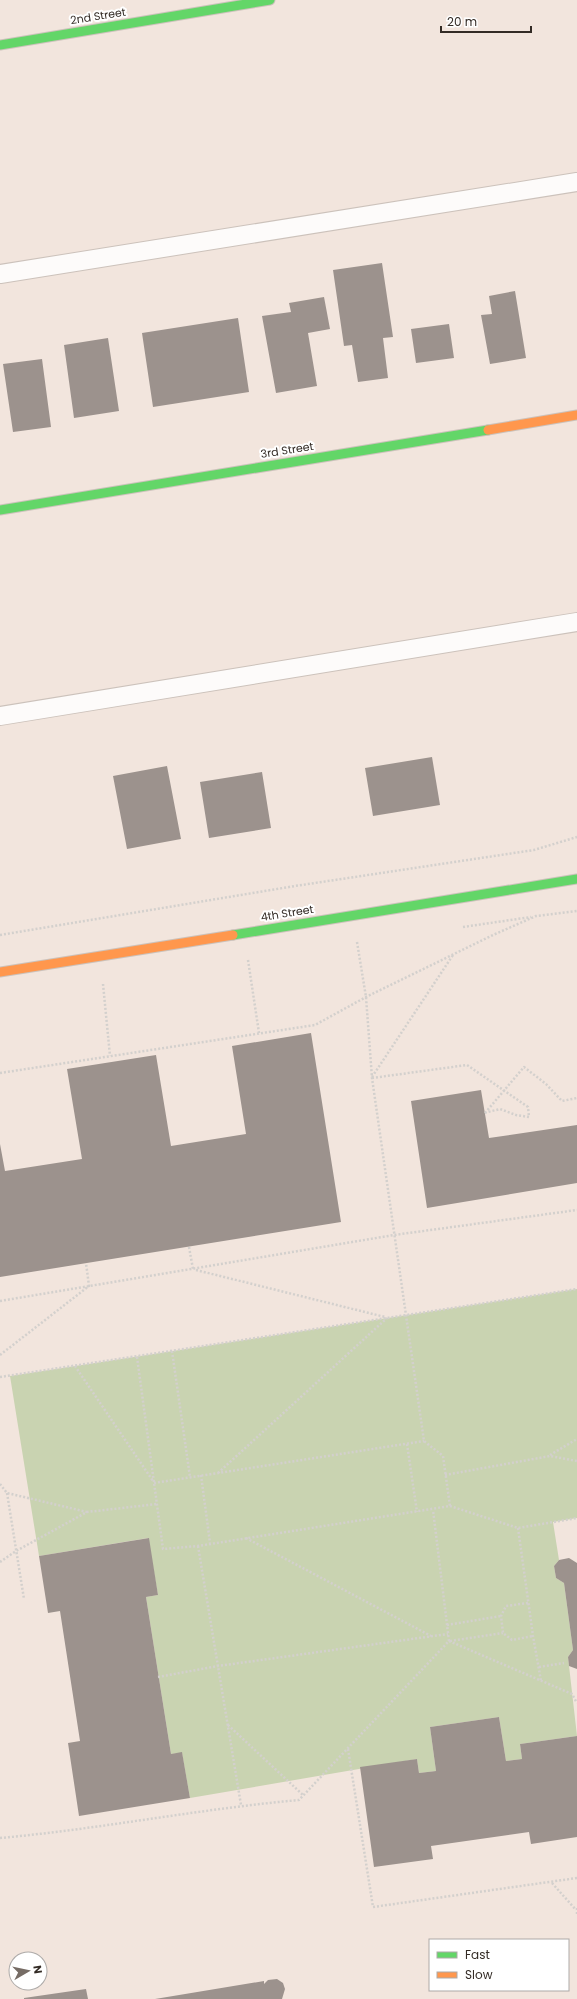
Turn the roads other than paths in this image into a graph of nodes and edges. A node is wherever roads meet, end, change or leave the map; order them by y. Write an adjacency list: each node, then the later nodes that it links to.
1 (270, 0): 2 (street, 2nd Street)
2 (0, 44)
3 (577, 182): 4 (lane)
4 (0, 274)
5 (577, 415): 6 (street, 3rd Street)
6 (0, 510)
7 (577, 622): 8 (lane)
8 (0, 716)
9 (577, 879): 10 (street, 4th Street)
10 (0, 972)

